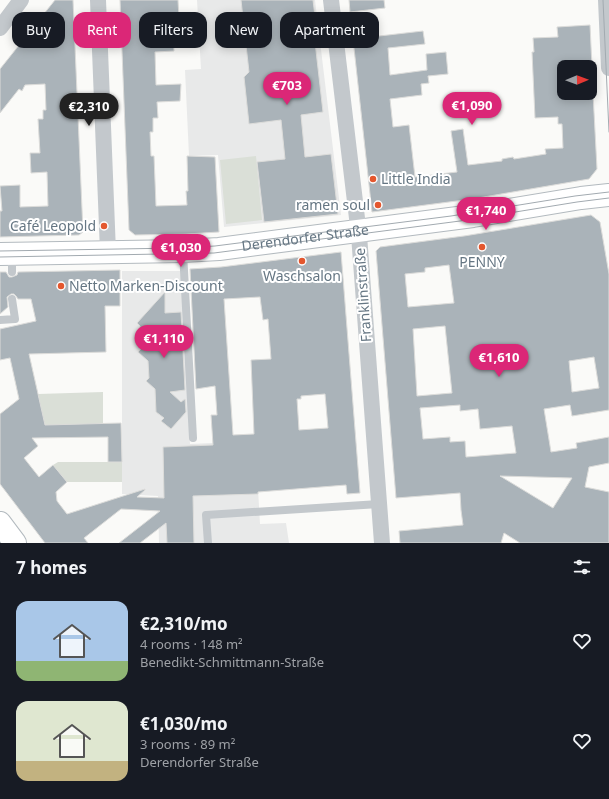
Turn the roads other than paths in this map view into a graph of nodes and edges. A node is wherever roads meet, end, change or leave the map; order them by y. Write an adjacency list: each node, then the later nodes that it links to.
1 (21, 0): 5 (street)
2 (98, 0): 10 (street)
3 (331, 0): 8 (street, Franklinstraße)
4 (606, 0): 6 (street)
5 (0, 28)
6 (609, 68)
7 (609, 195): 8 (street, Derendorfer Straße)
8 (358, 231): 9 (street, Derendorfer Straße); 15 (street, Franklinstraße)
9 (183, 251): 10 (street, Derendorfer Straße); 14 (lane)
10 (108, 252): 11 (street, Derendorfer Straße)
11 (8, 260)
12 (12, 299): 13 (lane)
13 (0, 320)
14 (193, 438)
15 (379, 504): 18 (lane); 19 (street, Franklinstraße)
16 (0, 523): 17 (street)
17 (15, 543)
18 (208, 543)
19 (382, 543)

